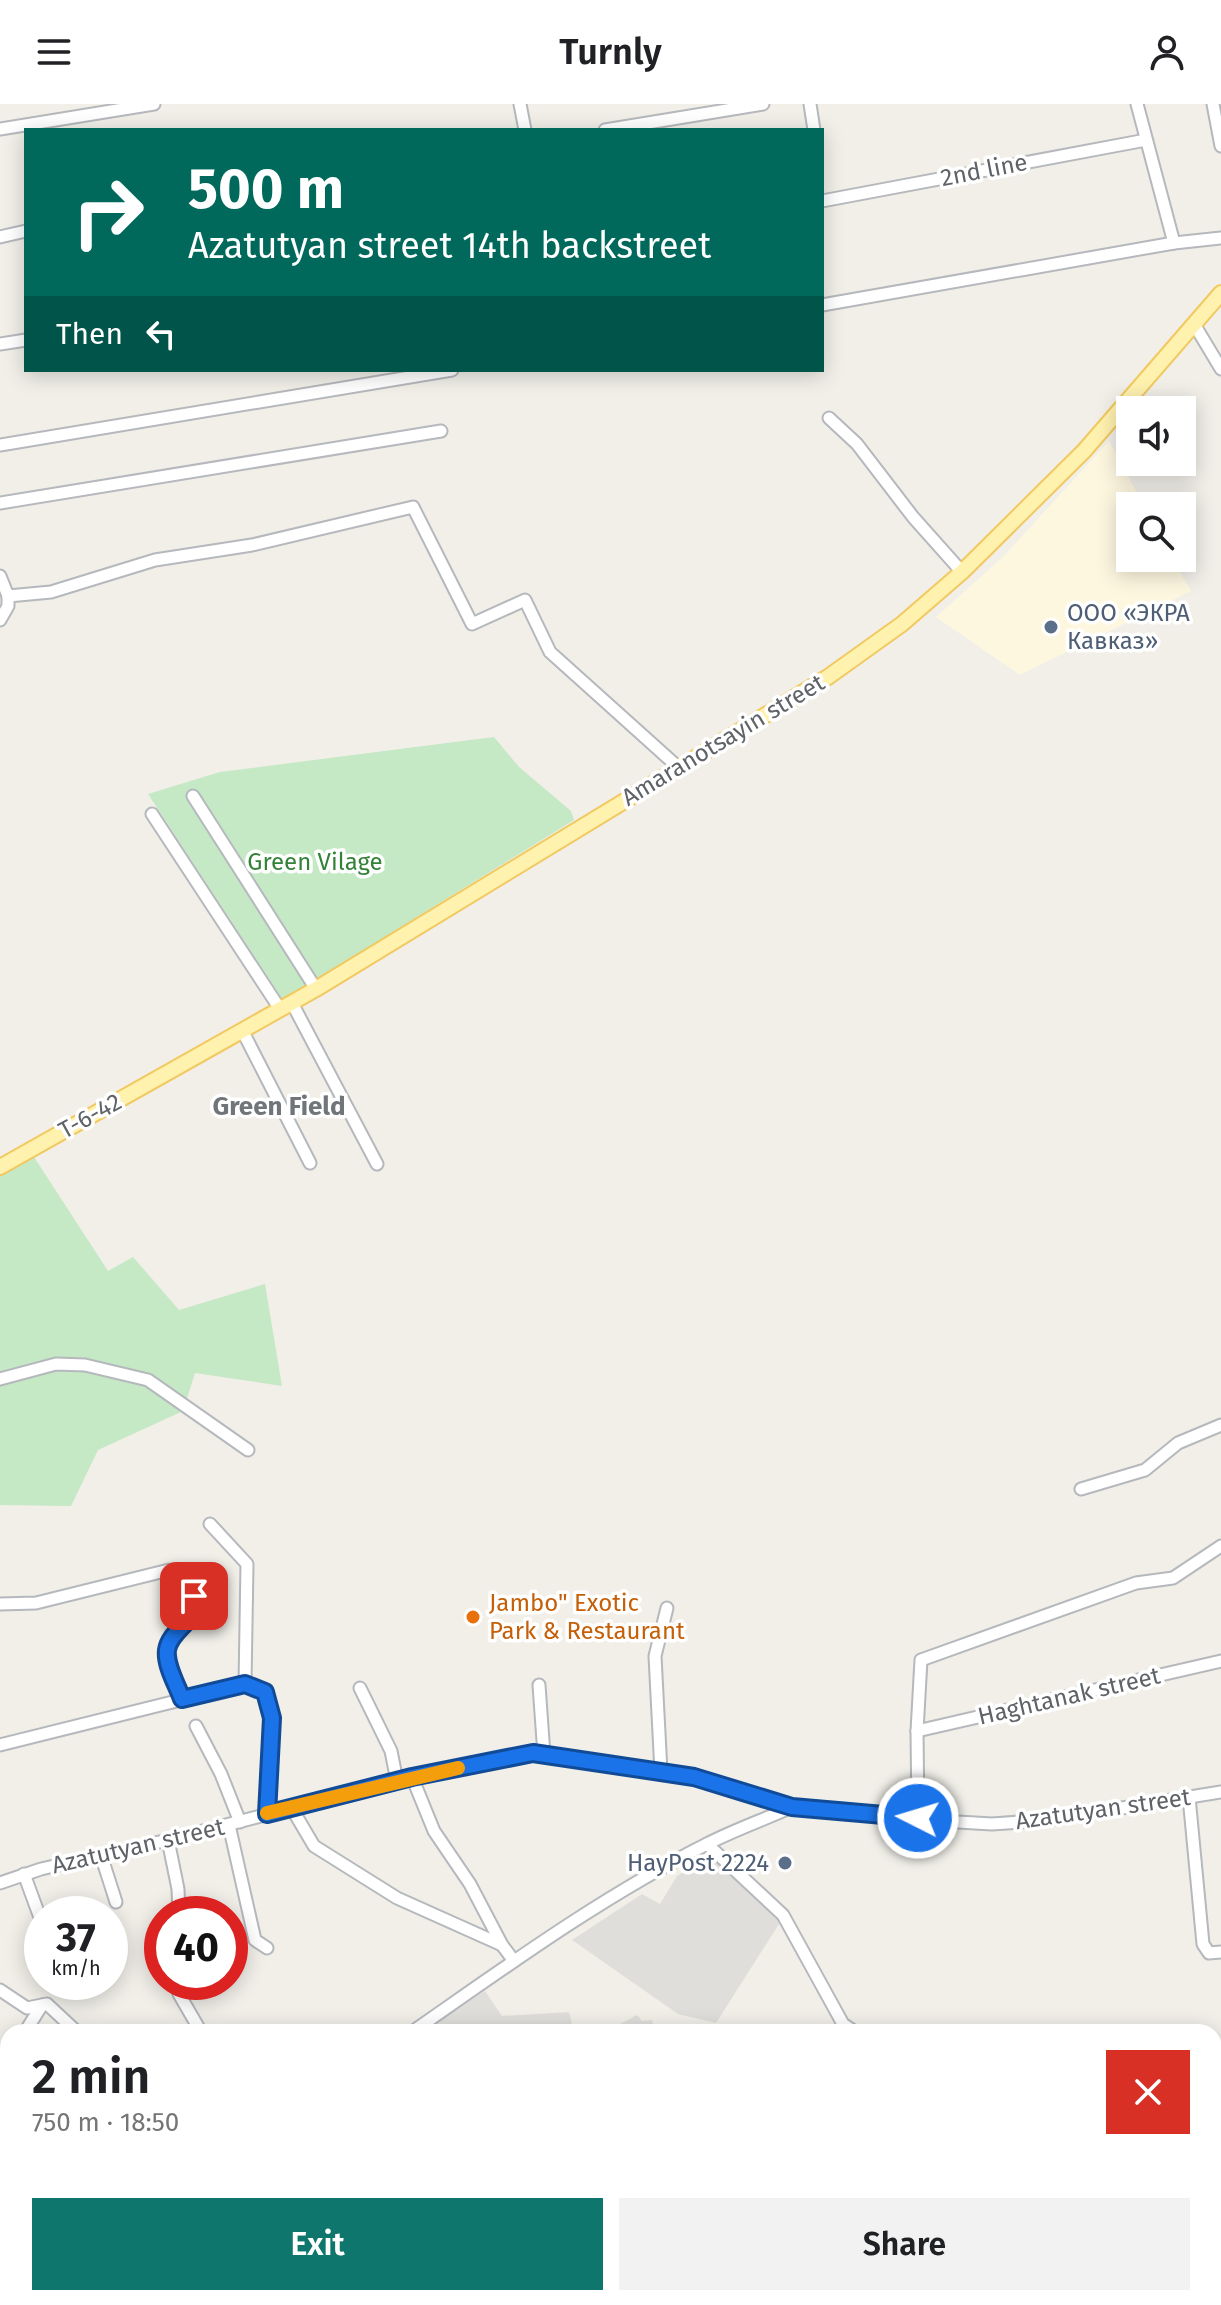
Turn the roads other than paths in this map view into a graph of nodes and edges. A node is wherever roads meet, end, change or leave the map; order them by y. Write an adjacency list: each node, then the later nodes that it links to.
1 (154, 104): 10 (street)
2 (520, 104): 7 (street)
3 (763, 104): 8 (street)
4 (810, 104): 9 (street)
5 (1137, 104): 11 (street)
6 (1213, 104): 12 (street)
7 (525, 128)
8 (617, 128)
9 (814, 128)
10 (0, 129)
11 (1146, 140): 13 (street, 2nd line); 17 (street)
12 (1221, 146)
13 (824, 201)
14 (24, 231): 15 (street)
15 (0, 237)
16 (1221, 238): 17 (street)
17 (1174, 243): 19 (street)
18 (1221, 293): 20 (main road)
19 (824, 305)
20 (1194, 324): 23 (street); 29 (main road, Amaranotsayin street)
21 (24, 340): 22 (street)
22 (0, 344)
23 (1221, 369)
24 (440, 372): 27 (street)
25 (829, 418): 29 (street)
26 (441, 431): 28 (street)
27 (0, 445)
28 (0, 503)
29 (962, 572): 33 (main road, Amaranotsayin street)
30 (0, 576): 31 (street)
31 (8, 596): 32 (street); 33 (street)
32 (0, 620)
33 (678, 767): 36 (main road, Amaranotsayin street)
34 (193, 796): 36 (street)
35 (152, 814): 37 (street)
36 (316, 989): 37 (main road, Amaranotsayin street)
37 (286, 1006): 38 (main road, Amaranotsayin street); 41 (street)
38 (242, 1030): 39 (main road, Amaranotsayin street); 40 (street)
39 (180, 1065): 42 (main road, T-6-42)
40 (310, 1163)
41 (377, 1164)
42 (0, 1167)
43 (0, 1379): 45 (street)
44 (1221, 1425): 46 (street)
45 (248, 1450)
46 (1081, 1489)
47 (210, 1524): 52 (street)
48 (1221, 1546): 57 (street)
49 (0, 1604): 55 (street)
50 (667, 1608): 60 (street)
51 (1221, 1661): 57 (street, Haghtanak street)
52 (245, 1684): 55 (street); 67 (street)
53 (539, 1685): 59 (street)
54 (360, 1688): 62 (street)
55 (182, 1699): 58 (street)
56 (196, 1726): 69 (street)
57 (917, 1731): 68 (street)
58 (0, 1745)
59 (544, 1755): 60 (street, Azatutyan street); 61 (street, Azatutyan street)
60 (661, 1772): 66 (street, Azatutyan street)
61 (412, 1777): 62 (street, Azatutyan street); 78 (street)
62 (397, 1781): 65 (street, Azatutyan street)
63 (1221, 1792): 64 (street, Azatutyan street)
64 (1189, 1797): 68 (street, Azatutyan street); 80 (street)
65 (291, 1807): 67 (street, Azatutyan street); 78 (street)
66 (792, 1807): 68 (street, Azatutyan street); 71 (street)
67 (267, 1814): 69 (street, Azatutyan street)
68 (918, 1818)
69 (234, 1823): 70 (street, Azatutyan street); 79 (street)
70 (168, 1840): 72 (street, Azatutyan street); 77 (street)
71 (707, 1844): 81 (street); 89 (street)
72 (101, 1855): 73 (street, Azatutyan street); 76 (street)
73 (24, 1874): 74 (street, Azatutyan street); 75 (street)
74 (0, 1883)
75 (32, 1896)
76 (114, 1896)
77 (178, 1896)
78 (502, 1945): 81 (street)
79 (267, 1948)
80 (1221, 1952)
81 (514, 1961): 88 (street)
82 (0, 1990): 84 (street)
83 (182, 2000): 87 (street)
84 (42, 2005): 85 (street); 86 (street)
85 (30, 2024)
86 (68, 2024)
87 (196, 2024)
88 (423, 2024)
89 (843, 2024)

